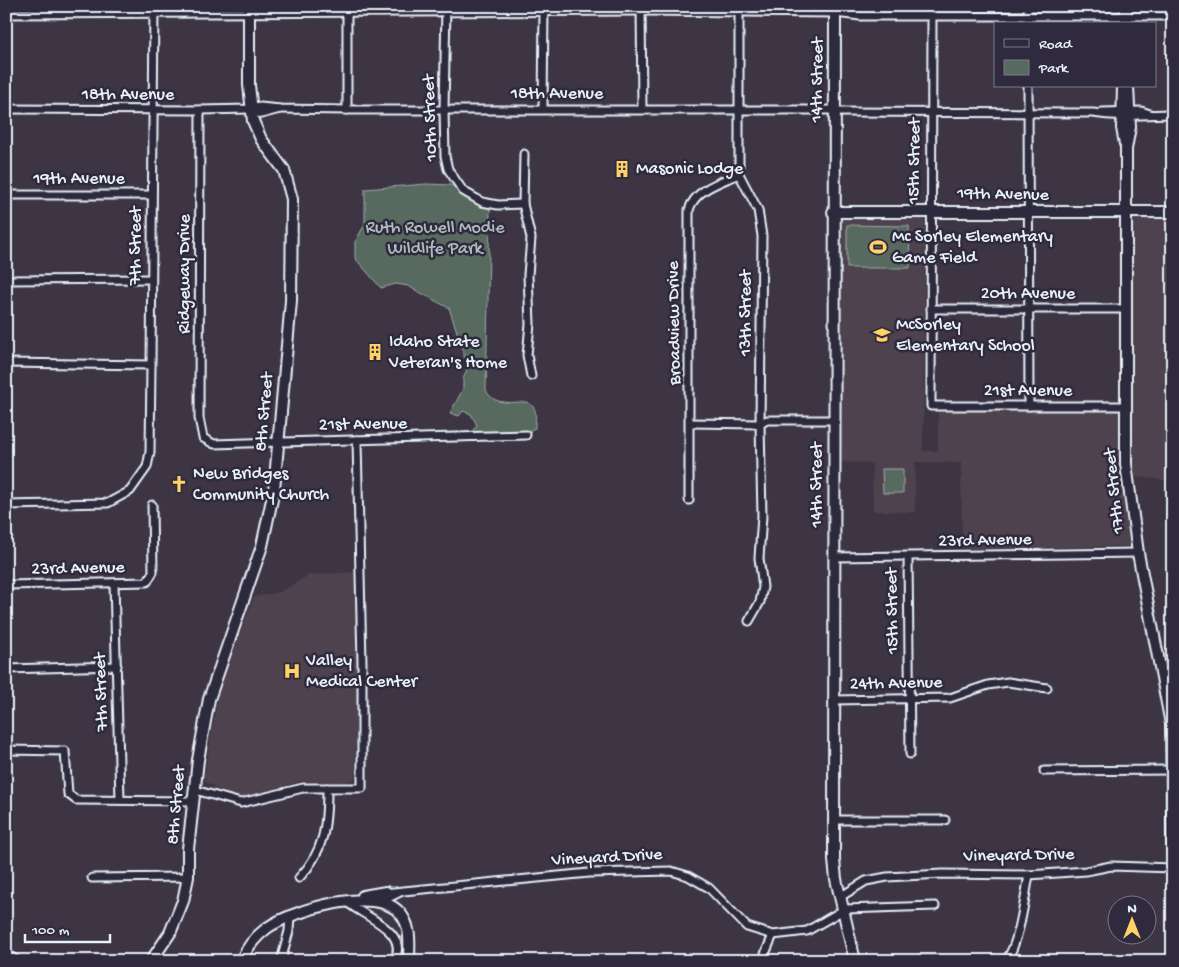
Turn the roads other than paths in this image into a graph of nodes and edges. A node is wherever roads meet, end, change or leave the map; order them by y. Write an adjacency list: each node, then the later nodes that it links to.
1 (932, 6): 12 (street, 15th Street)
2 (1028, 6): 15 (street)
3 (248, 9): 4 (street); 8 (street); 20 (main road, 8th Street)
4 (347, 9): 5 (street); 25 (street)
5 (446, 9): 9 (street); 26 (street, 10th Street)
6 (642, 9): 7 (street); 9 (street); 22 (street)
7 (739, 9): 10 (street); 27 (street, 13th Street)
8 (154, 10): 11 (street); 23 (street, 7th Street)
9 (544, 10): 21 (street)
10 (835, 10): 12 (street); 28 (main road, 14th Street)
11 (6, 14)
12 (932, 15): 15 (street); 30 (street, 15th Street)
13 (1126, 15): 14 (street); 15 (street)
14 (1173, 16)
15 (1028, 20)
16 (1028, 88): 29 (street)
17 (1123, 88): 31 (main road, 17th Street)
18 (1128, 88): 31 (main road, 17th Street)
19 (6, 109): 23 (street, 18th Avenue)
20 (250, 109): 24 (street, 18th Avenue); 25 (street, 18th Avenue); 60 (main road, 8th Street)
21 (543, 109): 22 (street, 18th Avenue); 26 (street, 18th Avenue)
22 (642, 109): 27 (street, 18th Avenue)
23 (154, 110): 24 (street, 18th Avenue); 36 (street, 7th Street)
24 (200, 110): 58 (street, Ridgeway Drive)
25 (347, 110): 26 (street, 18th Avenue)
26 (444, 110): 37 (street, 10th Street)
27 (739, 110): 28 (street, 18th Avenue); 34 (street, 13th Street)
28 (834, 111): 30 (street, 18th Avenue); 39 (main road, 14th Street)
29 (1028, 112): 30 (street, 18th Avenue); 31 (street, 18th Avenue); 40 (street)
30 (931, 113): 38 (street, 15th Street)
31 (1126, 114): 32 (street, 18th Avenue); 41 (main road, 17th Street)
32 (1173, 114)
33 (524, 154): 37 (street)
34 (739, 174): 55 (street, Broadview Drive); 56 (street, 13th Street)
35 (6, 195): 36 (street, 19th Avenue)
36 (151, 195): 43 (street, 7th Street)
37 (523, 204): 50 (street)
38 (930, 211): 39 (main road, 19th Avenue); 40 (main road, 19th Avenue); 46 (street, 15th Street)
39 (833, 212): 54 (main road, 14th Street)
40 (1028, 212): 41 (main road, 19th Avenue); 45 (street)
41 (1126, 212): 42 (main road, 19th Avenue); 47 (main road, 17th Street)
42 (1173, 212)
43 (151, 279): 44 (street); 49 (street, 7th Street)
44 (6, 280)
45 (1028, 308): 46 (street, 20th Avenue); 47 (street, 20th Avenue); 52 (street)
46 (931, 309): 51 (street, 15th Street)
47 (1125, 309): 53 (main road, 17th Street)
48 (6, 363): 49 (street)
49 (151, 365): 62 (street, 7th Street)
50 (532, 376)
51 (931, 406): 52 (street, 21st Avenue)
52 (1029, 406): 53 (street, 21st Avenue)
53 (1126, 406): 64 (main road, 17th Street)
54 (833, 420): 56 (street); 66 (main road, 14th Street)
55 (690, 423): 56 (street); 61 (street, Broadview Drive)
56 (760, 424): 69 (street, 13th Street)
57 (526, 435): 59 (street, 21st Avenue)
58 (203, 438): 60 (street, 21st Avenue)
59 (357, 440): 60 (street, 21st Avenue); 79 (street)
60 (278, 442): 80 (main road, 8th Street)
61 (689, 500)
62 (6, 504)
63 (152, 505): 67 (street, 23rd Avenue)
64 (1138, 553): 65 (street, 23rd Avenue); 77 (main road, 17th Street)
65 (908, 556): 66 (street, 23rd Avenue); 73 (street, 15th Street)
66 (833, 557): 74 (main road, 14th Street)
67 (114, 583): 68 (street, 23rd Avenue); 70 (street, 7th Street)
68 (6, 585)
69 (749, 621)
70 (117, 666): 71 (street); 81 (street, 7th Street)
71 (6, 669)
72 (1047, 688): 73 (street, 24th Avenue)
73 (909, 699): 74 (street, 24th Avenue); 76 (street, 15th Street)
74 (833, 700): 83 (main road, 14th Street)
75 (6, 750): 81 (street)
76 (910, 754)
77 (1172, 770): 78 (street); 85 (main road, 17th Street)
78 (1044, 771)
79 (327, 788): 80 (street); 90 (street)
80 (195, 790): 82 (main road, 8th Street)
81 (120, 800): 82 (street)
82 (194, 801): 88 (main road, 8th Street)
83 (834, 820): 84 (street); 93 (main road, 14th Street)
84 (945, 820)
85 (1173, 855)
86 (1173, 868): 87 (street, Vineyard Drive)
87 (1029, 875): 93 (street, Vineyard Drive); 111 (street)
88 (188, 877): 89 (street); 102 (main road, 8th Street)
89 (92, 878)
90 (299, 878)
91 (403, 890): 92 (street, Vineyard Drive); 95 (street); 99 (street, Vineyard Drive)
92 (386, 892): 94 (main road); 95 (street)
93 (840, 897): 97 (main road, 14th Street)
94 (345, 901): 95 (main road); 98 (main road); 105 (street)
95 (382, 903): 106 (main road)
96 (936, 906): 97 (street)
97 (844, 909): 99 (street, Vineyard Drive); 108 (main road, 14th Street)
98 (290, 917): 103 (main road); 104 (street)
99 (773, 935): 107 (street)
100 (6, 956): 101 (main road)
101 (14, 961)
102 (151, 961)
103 (241, 961)
104 (281, 961)
105 (394, 961)
106 (409, 961)
107 (762, 961)
108 (855, 961)
109 (901, 961): 110 (street)
110 (943, 961)
111 (1005, 961)

